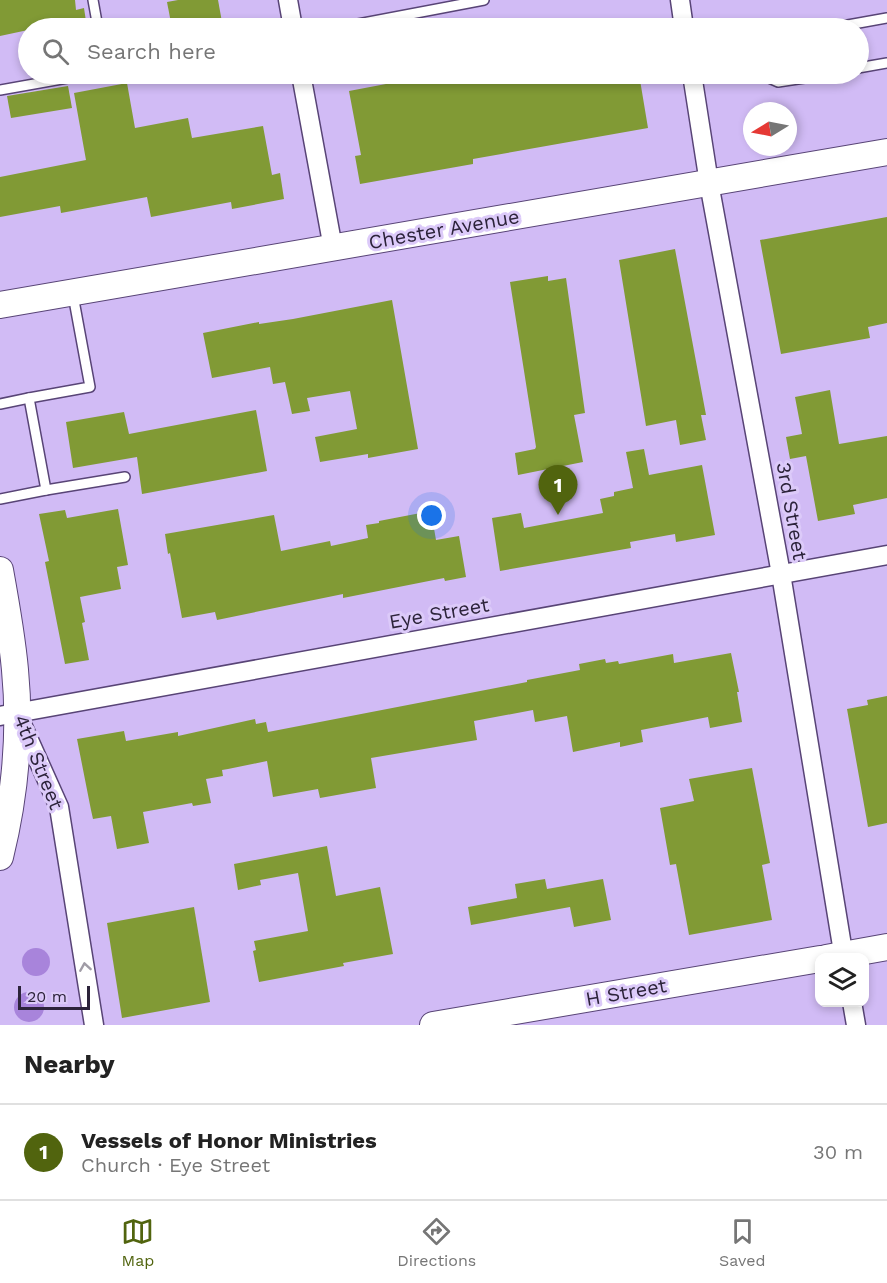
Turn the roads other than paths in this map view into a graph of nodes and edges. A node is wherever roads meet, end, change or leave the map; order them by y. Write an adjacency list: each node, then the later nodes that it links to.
1 (93, 0): 5 (lane)
2 (288, 0): 6 (street)
3 (484, 0): 7 (lane)
4 (680, 0): 8 (street)
5 (96, 18)
6 (291, 18)
7 (390, 18)
8 (683, 18)
9 (887, 18): 10 (lane)
10 (869, 21)
11 (887, 63): 12 (lane)
12 (869, 66)
13 (34, 84): 16 (lane)
14 (303, 84): 19 (street)
15 (694, 84): 18 (street, 3rd Street)
16 (0, 90)
17 (887, 152): 18 (main road, Chester Avenue)
18 (709, 183): 19 (main road, Chester Avenue); 29 (street, 3rd Street)
19 (333, 248): 20 (main road, Chester Avenue)
20 (72, 293): 21 (main road, Chester Avenue); 22 (lane)
21 (0, 305)
22 (29, 398): 23 (lane); 25 (lane)
23 (0, 404)
24 (124, 477): 25 (lane)
25 (46, 490): 26 (lane)
26 (0, 499)
27 (887, 555): 29 (street, Eye Street)
28 (0, 570): 30 (main road, 4th Street)
29 (781, 574): 30 (street, Eye Street); 33 (street, 3rd Street)
30 (8, 715): 31 (main road); 38 (street, 4th Street, one-way to 30)
31 (0, 857)
32 (887, 947): 34 (main road, H Street)
33 (832, 953)
34 (855, 953)
35 (815, 960): 37 (main road, H Street)
36 (853, 1007): 40 (street)
37 (466, 1022): 39 (main road, H Street)
38 (94, 1025)
39 (433, 1025)
40 (856, 1025)

